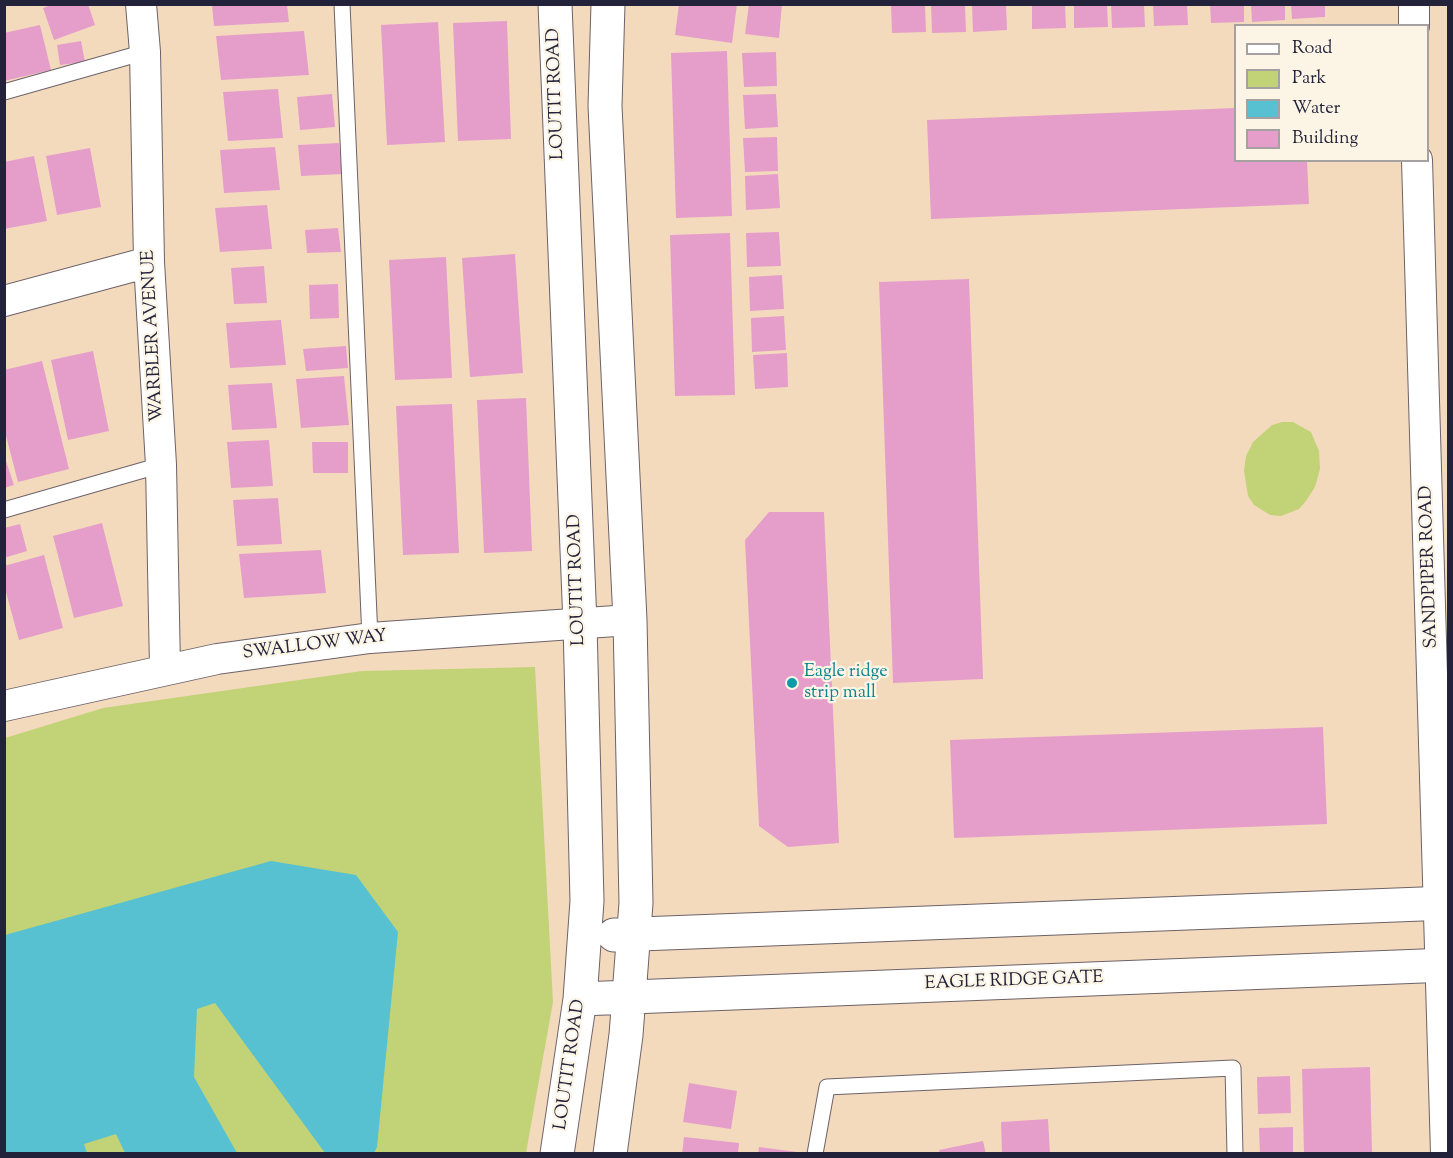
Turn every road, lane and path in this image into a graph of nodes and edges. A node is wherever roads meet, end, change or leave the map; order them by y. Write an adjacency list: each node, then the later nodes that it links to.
1 (141, 4): 7 (street, WARBLER AVENUE)
2 (342, 4): 16 (lane)
3 (555, 4): 15 (street, LOUTIT ROAD)
4 (608, 4): 14 (street)
5 (1414, 4): 6 (street)
6 (1414, 24)
7 (145, 52): 8 (lane); 10 (street, WARBLER AVENUE)
8 (4, 92)
9 (1417, 162): 19 (street, SANDPIPER ROAD)
10 (149, 262): 11 (street); 12 (street, WARBLER AVENUE)
11 (4, 301)
12 (161, 465): 13 (lane); 17 (street, WARBLER AVENUE)
13 (4, 510)
14 (630, 620): 15 (street, SWALLOW WAY); 20 (street)
15 (580, 624): 16 (street, SWALLOW WAY); 21 (street, LOUTIT ROAD)
16 (370, 638): 17 (street, SWALLOW WAY)
17 (165, 668): 18 (street, SWALLOW WAY)
18 (4, 706)
19 (1443, 903): 20 (street); 22 (street, SANDPIPER ROAD)
20 (634, 934): 21 (street); 24 (street)
21 (586, 936): 23 (street, LOUTIT ROAD)
22 (1444, 965): 24 (street, EAGLE RIDGE GATE); 29 (street, SANDPIPER ROAD)
23 (580, 999): 24 (street, EAGLE RIDGE GATE); 25 (street, LOUTIT ROAD)
24 (629, 999): 26 (street)
25 (557, 1154)
26 (610, 1154)
27 (815, 1154): 28 (lane)
28 (1235, 1154)
29 (1446, 1154)

